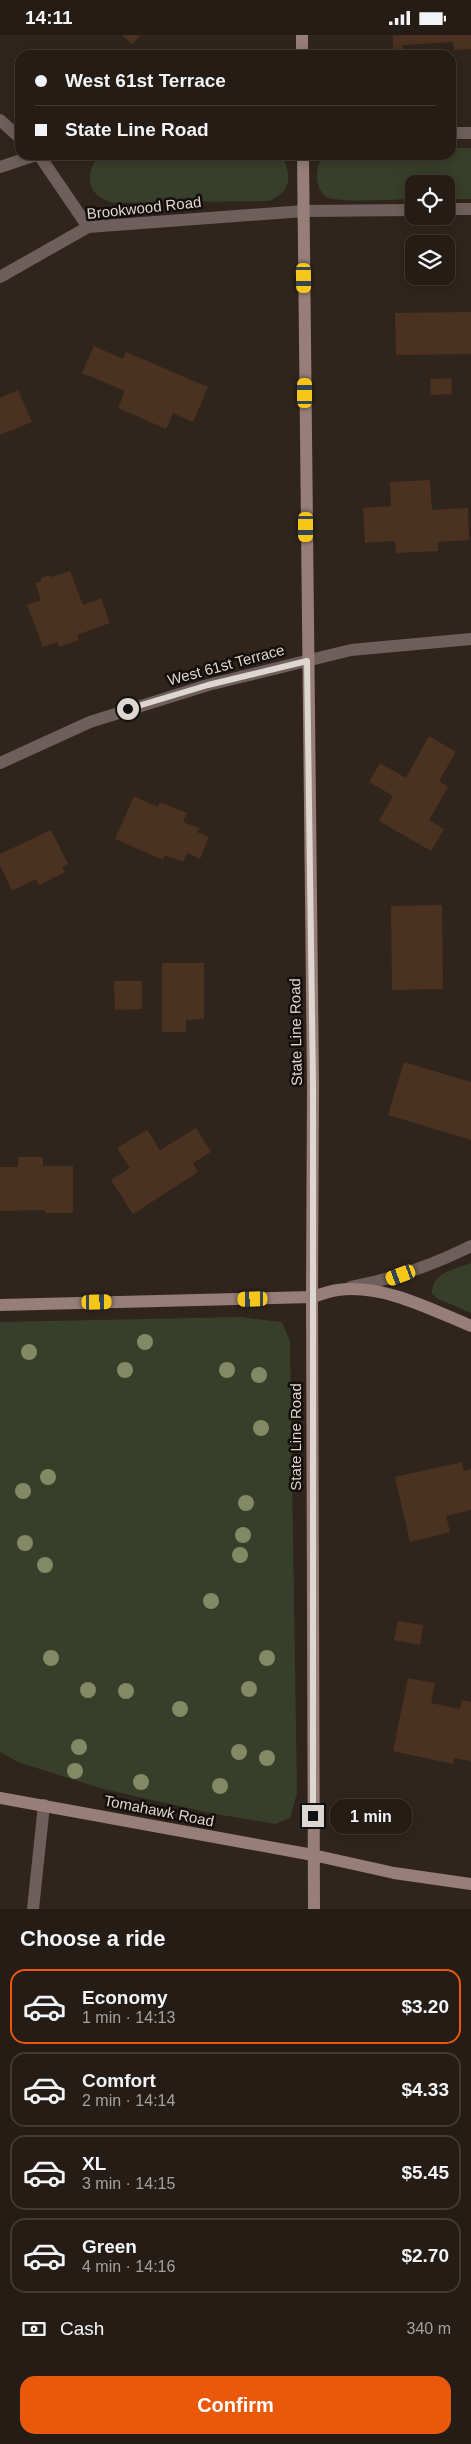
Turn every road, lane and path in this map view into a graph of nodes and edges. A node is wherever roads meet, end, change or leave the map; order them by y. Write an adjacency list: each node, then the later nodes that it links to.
1 (302, 35): 2 (main road)
2 (302, 50)
3 (0, 120): 6 (street)
4 (456, 133): 5 (street)
5 (471, 133)
6 (15, 134)
7 (22, 160): 10 (street)
8 (41, 160): 15 (street)
9 (303, 160): 14 (main road, State Line Road)
10 (0, 167)
11 (455, 209): 12 (street)
12 (471, 209)
13 (405, 210): 14 (street, Brookwood Road)
14 (304, 211): 15 (street, Brookwood Road); 18 (main road, State Line Road)
15 (88, 227): 16 (street, Brookwood Road)
16 (0, 277)
17 (471, 639): 18 (street, West 61st Terrace)
18 (307, 661): 19 (street, West 61st Terrace); 22 (main road, State Line Road)
19 (0, 763)
20 (471, 1246): 21 (street)
21 (338, 1290): 22 (main road); 24 (main road)
22 (312, 1297): 23 (main road); 27 (main road, State Line Road)
23 (0, 1305)
24 (471, 1326)
25 (1, 1797): 26 (main road, Tomahawk Road)
26 (44, 1805): 27 (main road, Tomahawk Road); 29 (street)
27 (313, 1855): 28 (main road, Tomahawk Road); 30 (main road, State Line Road)
28 (471, 1884)
29 (33, 1909)
30 (314, 1909)

